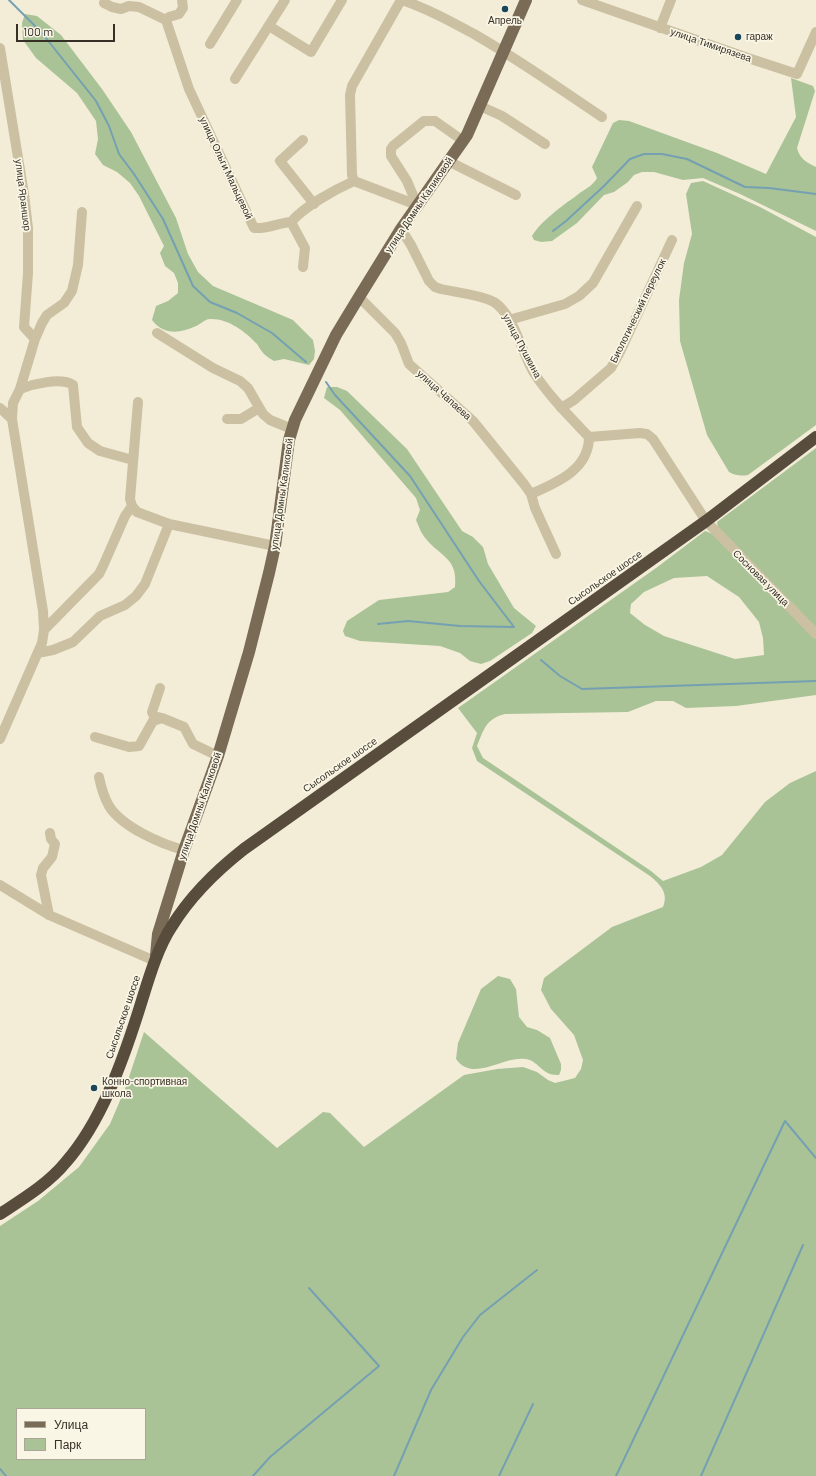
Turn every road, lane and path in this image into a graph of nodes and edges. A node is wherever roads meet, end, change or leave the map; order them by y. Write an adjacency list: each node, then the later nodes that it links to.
1 (182, 0): 10 (street)
2 (237, 0): 14 (street)
3 (286, 0): 11 (street)
4 (342, 0): 11 (street)
5 (402, 0): 16 (street); 24 (street)
6 (526, 0): 16 (main road, улица Домны Каликовой)
7 (582, 0): 12 (street, улица Тимирязева)
8 (671, 0): 12 (street)
9 (104, 3): 10 (street)
10 (166, 20): 30 (street, улица Ольги Мальцевой)
11 (269, 26): 17 (street)
12 (660, 28): 13 (street, улица Тимирязева)
13 (816, 32)
14 (210, 44)
15 (0, 48): 37 (street, улица Яраншор)
16 (504, 51): 18 (main road, улица Домны Каликовой); 19 (street)
17 (236, 79)
18 (480, 106): 21 (main road, улица Домны Каликовой); 22 (street)
19 (602, 117)
20 (303, 140): 26 (street)
21 (462, 140): 23 (main road, улица Домны Каликовой); 27 (street)
22 (545, 144)
23 (448, 161): 25 (street); 27 (main road, улица Домны Каликовой)
24 (354, 181): 26 (street, улица Ольги Мальцевой); 27 (street)
25 (516, 194)
26 (314, 204): 30 (street, улица Ольги Мальцевой)
27 (417, 205): 31 (main road, улица Домны Каликовой)
28 (637, 206): 35 (street)
29 (82, 212): 37 (street)
30 (291, 222): 33 (street)
31 (401, 229): 34 (main road, улица Домны Каликовой); 35 (street, улица Пушкина)
32 (672, 240): 42 (street, Биологический переулок)
33 (303, 268)
34 (359, 297): 45 (main road, улица Домны Каликовой); 49 (street, улица Чапаева)
35 (509, 320): 42 (street, улица Пушкина)
36 (157, 333): 41 (street)
37 (35, 339): 38 (street)
38 (20, 389): 43 (street); 48 (street)
39 (138, 402): 48 (street)
40 (0, 408): 43 (street)
41 (259, 408): 44 (street); 45 (street)
42 (561, 408): 46 (street, улица Пушкина)
43 (12, 419): 55 (street)
44 (227, 419)
45 (292, 429): 53 (main road, улица Домны Каликовой)
46 (589, 437): 49 (street); 51 (street)
47 (816, 437): 51 (highway, Сысольское шоссе)
48 (133, 460): 50 (street)
49 (531, 494): 54 (street, улица Чапаева)
50 (132, 506): 52 (street); 55 (street)
51 (706, 521): 56 (street, Сосновая улица); 68 (highway, Сысольское шоссе)
52 (169, 524): 53 (street); 57 (street)
53 (275, 546): 62 (main road, улица Домны Каликовой)
54 (556, 554)
55 (44, 630): 57 (street)
56 (816, 634)
57 (38, 653): 61 (street)
58 (160, 688): 59 (street)
59 (162, 718): 60 (street); 62 (street)
60 (95, 737)
61 (0, 739)
62 (218, 756): 65 (main road, улица Домны Каликовой)
63 (99, 777): 65 (street)
64 (50, 833): 67 (street)
65 (184, 850): 68 (main road, улица Домны Каликовой)
66 (0, 885): 67 (street)
67 (49, 915): 68 (street)
68 (156, 960): 69 (highway, Сысольское шоссе)
69 (0, 1214)

